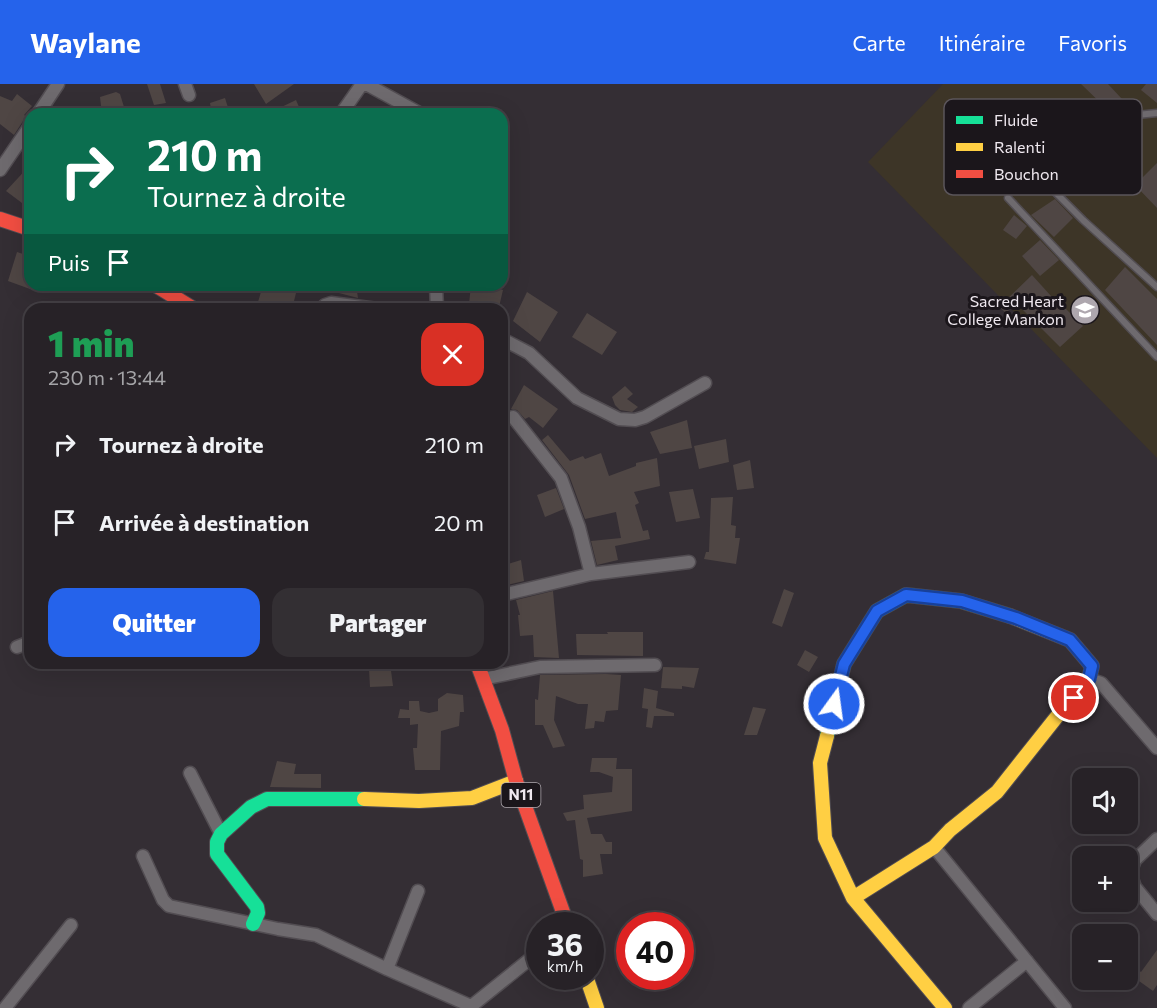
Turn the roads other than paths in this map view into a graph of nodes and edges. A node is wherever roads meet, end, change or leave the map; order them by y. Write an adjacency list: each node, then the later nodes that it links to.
1 (58, 84): 5 (street)
2 (364, 84): 4 (street); 6 (street)
3 (394, 84): 4 (street)
4 (388, 97): 7 (street)
5 (42, 108)
6 (346, 108)
7 (409, 108)
8 (1157, 113): 9 (lane)
9 (1142, 115)
10 (24, 135): 11 (street)
11 (0, 170)
12 (1058, 195): 16 (lane)
13 (1008, 198): 20 (lane)
14 (0, 219): 15 (main road)
15 (24, 227)
16 (1157, 287)
17 (165, 291): 18 (main road)
18 (184, 303)
19 (508, 342): 21 (street)
20 (1157, 357)
21 (705, 383)
22 (513, 417): 24 (street)
23 (688, 562): 24 (street)
24 (591, 574): 25 (street)
25 (508, 594)
26 (24, 644): 27 (street)
27 (17, 647)
28 (655, 665): 30 (street)
29 (479, 669): 30 (main road, N11)
30 (483, 679): 34 (main road, N11)
31 (1089, 679): 32 (street); 37 (main road); 40 (main road)
32 (1157, 748)
33 (190, 773): 35 (street)
34 (516, 781): 35 (main road); 41 (main road, N11)
35 (221, 834): 44 (main road)
36 (1157, 839): 42 (street)
37 (934, 847): 40 (main road); 45 (street)
38 (143, 856): 44 (street)
39 (418, 891): 47 (street)
40 (853, 898): 52 (main road)
41 (563, 912)
42 (1157, 914)
43 (71, 924): 50 (street)
44 (253, 924): 47 (street)
45 (1027, 961): 53 (street); 54 (street)
46 (526, 962): 49 (street)
47 (387, 969): 49 (street)
48 (591, 990): 51 (main road)
49 (470, 1007)
50 (5, 1008)
51 (597, 1008)
52 (945, 1008)
53 (969, 1008)
54 (1065, 1008)

